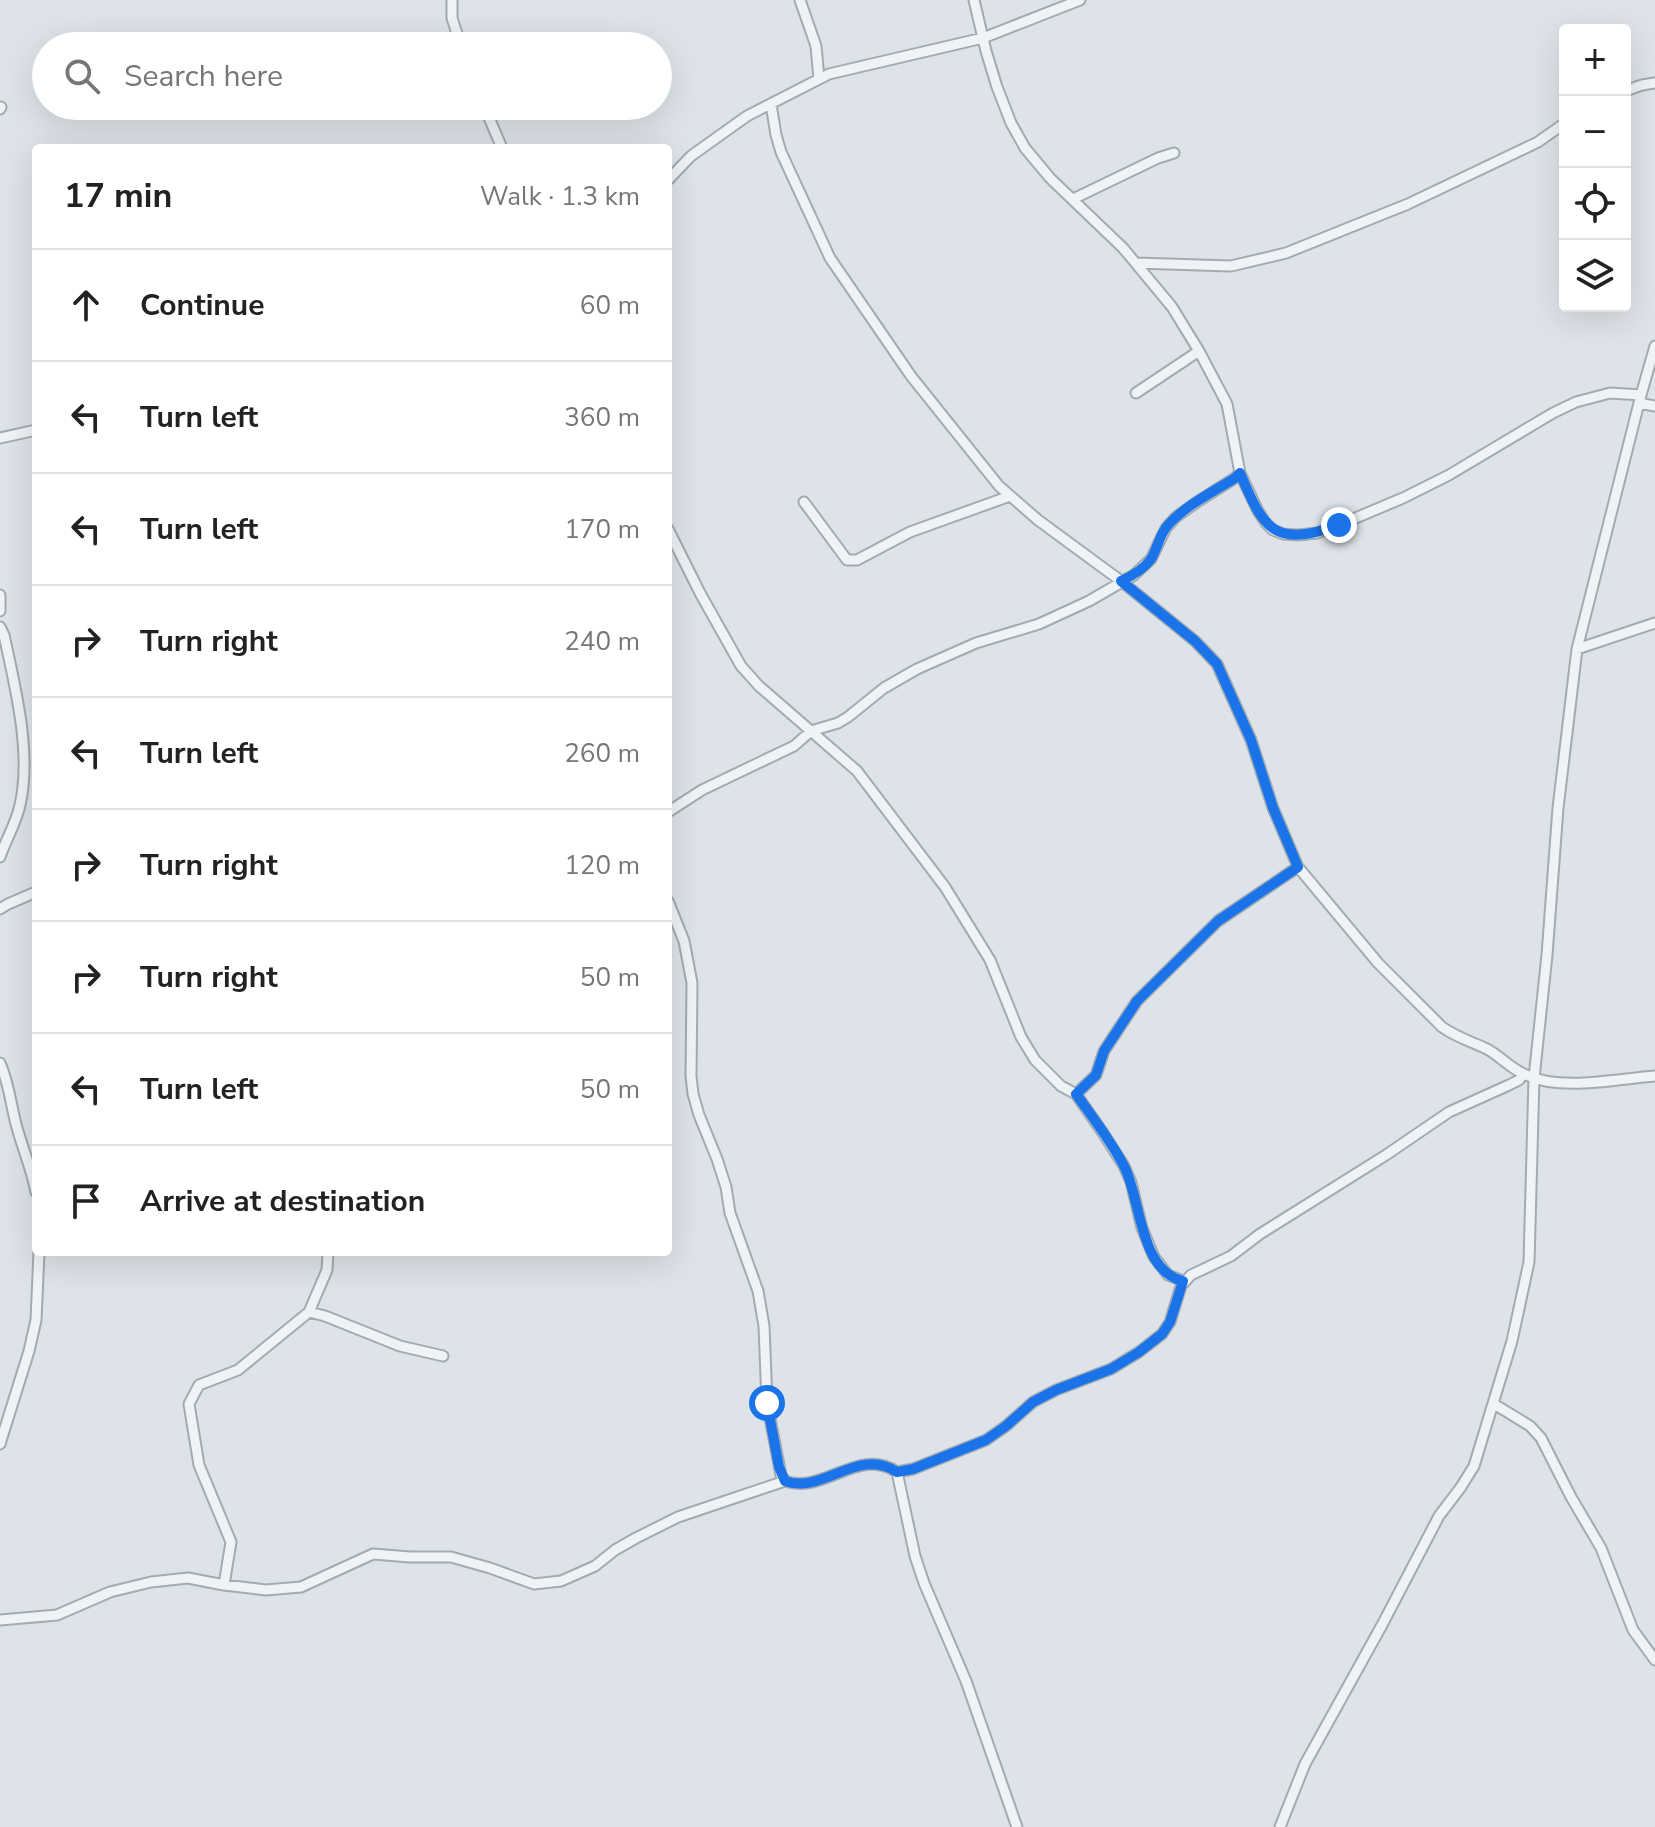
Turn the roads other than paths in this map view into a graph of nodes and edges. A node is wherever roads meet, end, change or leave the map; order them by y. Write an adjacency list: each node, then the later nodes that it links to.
1 (452, 0): 5 (street)
2 (800, 0): 7 (street)
3 (974, 0): 6 (street)
4 (1080, 0): 6 (street)
5 (456, 32)
6 (983, 38): 7 (street); 16 (street)
7 (819, 79): 10 (street)
8 (1655, 83): 9 (street)
9 (1631, 89)
10 (771, 104): 15 (street); 28 (street)
11 (490, 120): 13 (street)
12 (1559, 127): 18 (street)
13 (500, 144)
14 (1174, 153): 16 (street)
15 (672, 176)
16 (1073, 199): 17 (street)
17 (1136, 263): 18 (street); 19 (street)
18 (1158, 264): 19 (street)
19 (1151, 280): 21 (street)
20 (1655, 346): 23 (street)
21 (1199, 351): 22 (street); 27 (street)
22 (1136, 393)
23 (1640, 399): 24 (street); 27 (street); 36 (street)
24 (1655, 406)
25 (32, 431): 26 (street)
26 (0, 438)
27 (1240, 473): 31 (street)
28 (1010, 496): 29 (street); 31 (street)
29 (804, 502)
30 (672, 537): 37 (street)
31 (1121, 581): 37 (street); 40 (street)
32 (0, 595): 33 (street)
33 (0, 611)
34 (1655, 623): 36 (street)
35 (0, 627): 39 (street)
36 (1577, 649): 47 (street)
37 (811, 731): 38 (street); 48 (street)
38 (672, 809)
39 (0, 857)
40 (1298, 867): 45 (street); 48 (street)
41 (32, 893): 42 (street)
42 (3, 903)
43 (672, 911): 58 (street)
44 (0, 1063): 49 (street)
45 (1523, 1074): 47 (street); 52 (street)
46 (1655, 1076): 47 (street)
47 (1534, 1078): 55 (street)
48 (1076, 1094): 52 (street)
49 (32, 1163)
50 (39, 1256): 56 (street)
51 (328, 1256): 53 (street)
52 (1183, 1281): 57 (street)
53 (309, 1312): 54 (street); 59 (street)
54 (443, 1356)
55 (1494, 1404): 61 (street); 63 (street)
56 (0, 1444)
57 (899, 1477): 58 (street); 62 (street)
58 (785, 1481): 59 (street)
59 (224, 1585): 60 (street)
60 (0, 1620)
61 (1655, 1660)
62 (1017, 1827)
63 (1280, 1827)

